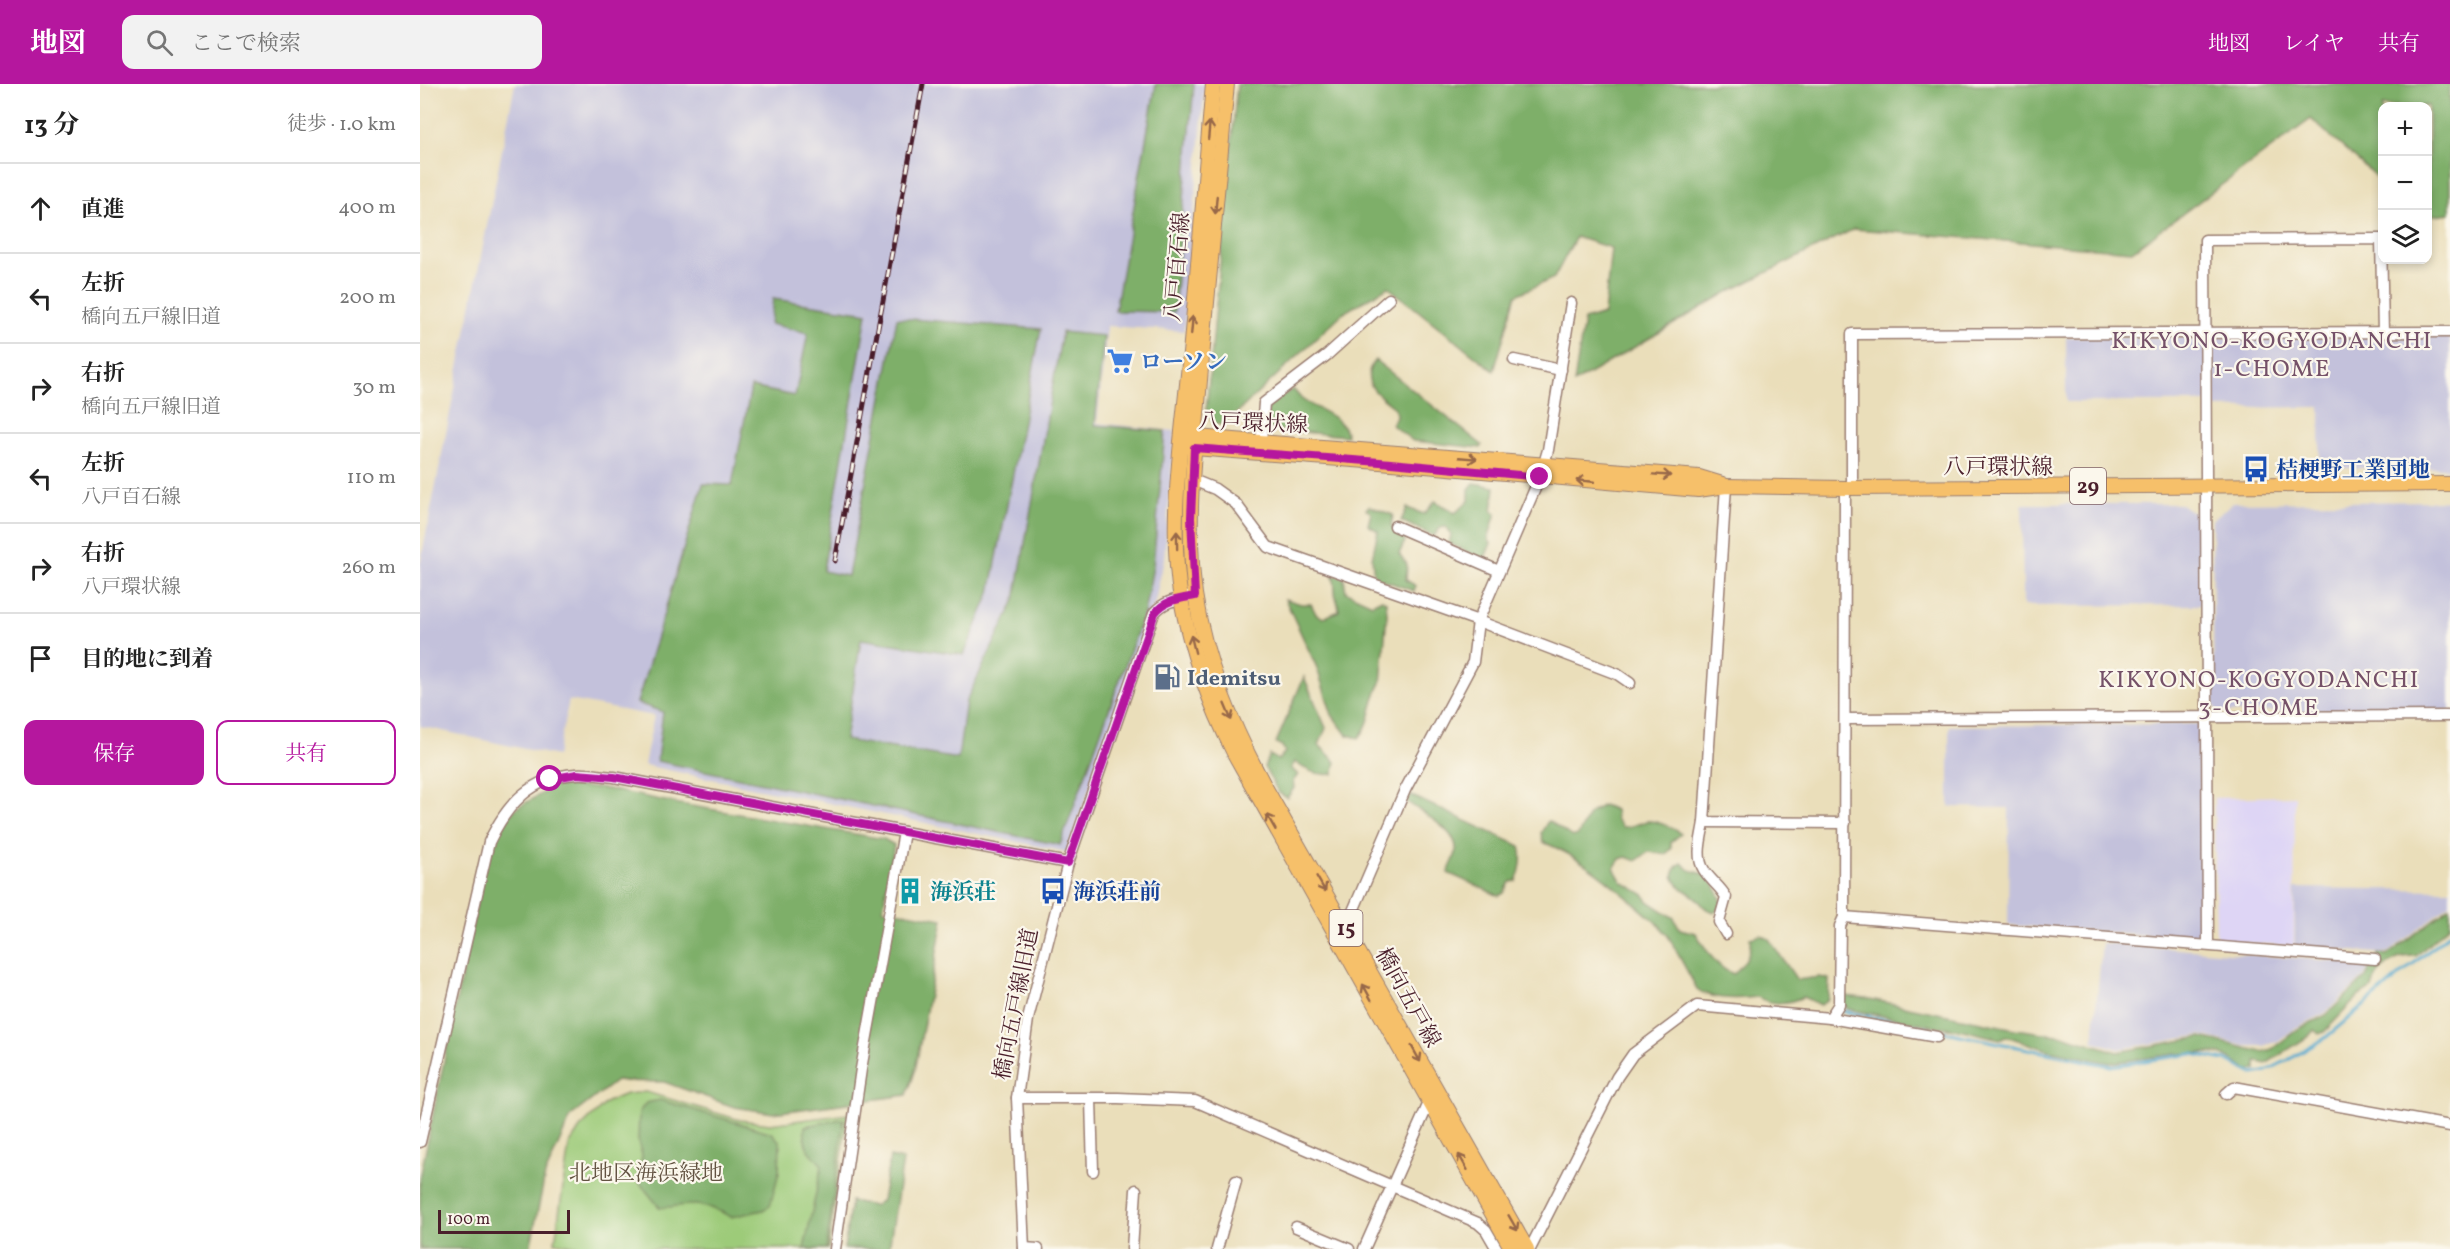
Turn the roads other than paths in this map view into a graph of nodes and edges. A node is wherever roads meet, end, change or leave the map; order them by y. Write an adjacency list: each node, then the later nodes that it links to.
1 (1213, 84): 11 (main road, 八戸百石線, one-way to 1)
2 (1227, 84): 12 (main road, 八戸百石線, one-way to 12)
3 (1389, 299): 10 (street)
4 (1571, 303): 9 (street)
5 (2206, 332): 6 (street); 6 (street); 17 (street); 18 (street)
6 (2383, 332): 7 (street)
7 (2450, 332)
8 (1514, 360): 9 (street)
9 (1561, 370): 13 (street)
10 (1261, 442): 12 (main road, 八戸環状線 / 29); 13 (main road, 八戸環状線 / 29, one-way to 13)
11 (1181, 443): 12 (main road, 八戸環状線 / 29); 22 (main road, 八戸百石線, one-way to 11)
12 (1195, 443): 13 (main road, 八戸環状線 / 29); 14 (main road, 八戸百石線)
13 (1541, 471): 16 (main road, 八戸環状線 / 29); 20 (street)
14 (1193, 480): 21 (main road, 八戸百石線); 23 (street)
15 (2450, 484): 17 (main road, 八戸環状線 / 29)
16 (1726, 486): 18 (main road, 八戸環状線 / 29); 28 (street)
17 (2208, 486): 18 (main road, 八戸環状線 / 29); 26 (street)
18 (1849, 488): 27 (street)
19 (1395, 526): 20 (street)
20 (1499, 571): 23 (street)
21 (1195, 596): 22 (street, 橋向五戸線旧道); 33 (main road, 橋向五戸線 / 15, one-way to 33)
22 (1181, 598): 31 (street, 橋向五戸線旧道); 35 (main road, 橋向五戸線 / 15, one-way to 22)
23 (1478, 621): 24 (street); 33 (street)
24 (1630, 683)
25 (2450, 716): 26 (street)
26 (2209, 717): 27 (street); 36 (street)
27 (1846, 720): 29 (street)
28 (1704, 822): 29 (street); 34 (street)
29 (1845, 823): 32 (street)
30 (904, 832): 31 (street); 46 (street); 52 (street)
31 (1068, 863): 42 (street, 橋向五戸線旧道)
32 (1844, 917): 36 (street); 38 (street)
33 (1346, 928): 35 (street); 40 (main road, 橋向五戸線 / 15, one-way to 40)
34 (1726, 934)
35 (1339, 942): 44 (main road, 橋向五戸線 / 15, one-way to 35)
36 (2208, 945): 37 (street)
37 (2374, 959)
38 (1830, 1018): 39 (street); 61 (street)
39 (1937, 1037)
40 (1435, 1088): 44 (street); 61 (main road, 橋向五戸線 / 15, one-way to 61)
41 (2226, 1094): 45 (street)
42 (1017, 1098): 43 (street); 53 (street, 橋向五戸線旧道)
43 (1091, 1099): 47 (street); 49 (street)
44 (1429, 1102): 49 (street); 60 (main road, 橋向五戸線 / 15, one-way to 44)
45 (2450, 1126)
46 (420, 1142)
47 (1093, 1171)
48 (1236, 1181): 56 (street)
49 (1392, 1186): 58 (street); 59 (street)
50 (1136, 1190): 55 (street)
51 (1296, 1227): 57 (street)
52 (835, 1249)
53 (1024, 1249): 54 (street)
54 (1038, 1249)
55 (1132, 1249)
56 (1218, 1249)
57 (1349, 1249)
58 (1364, 1249)
59 (1497, 1249)
60 (1512, 1249)
61 (1528, 1249)

